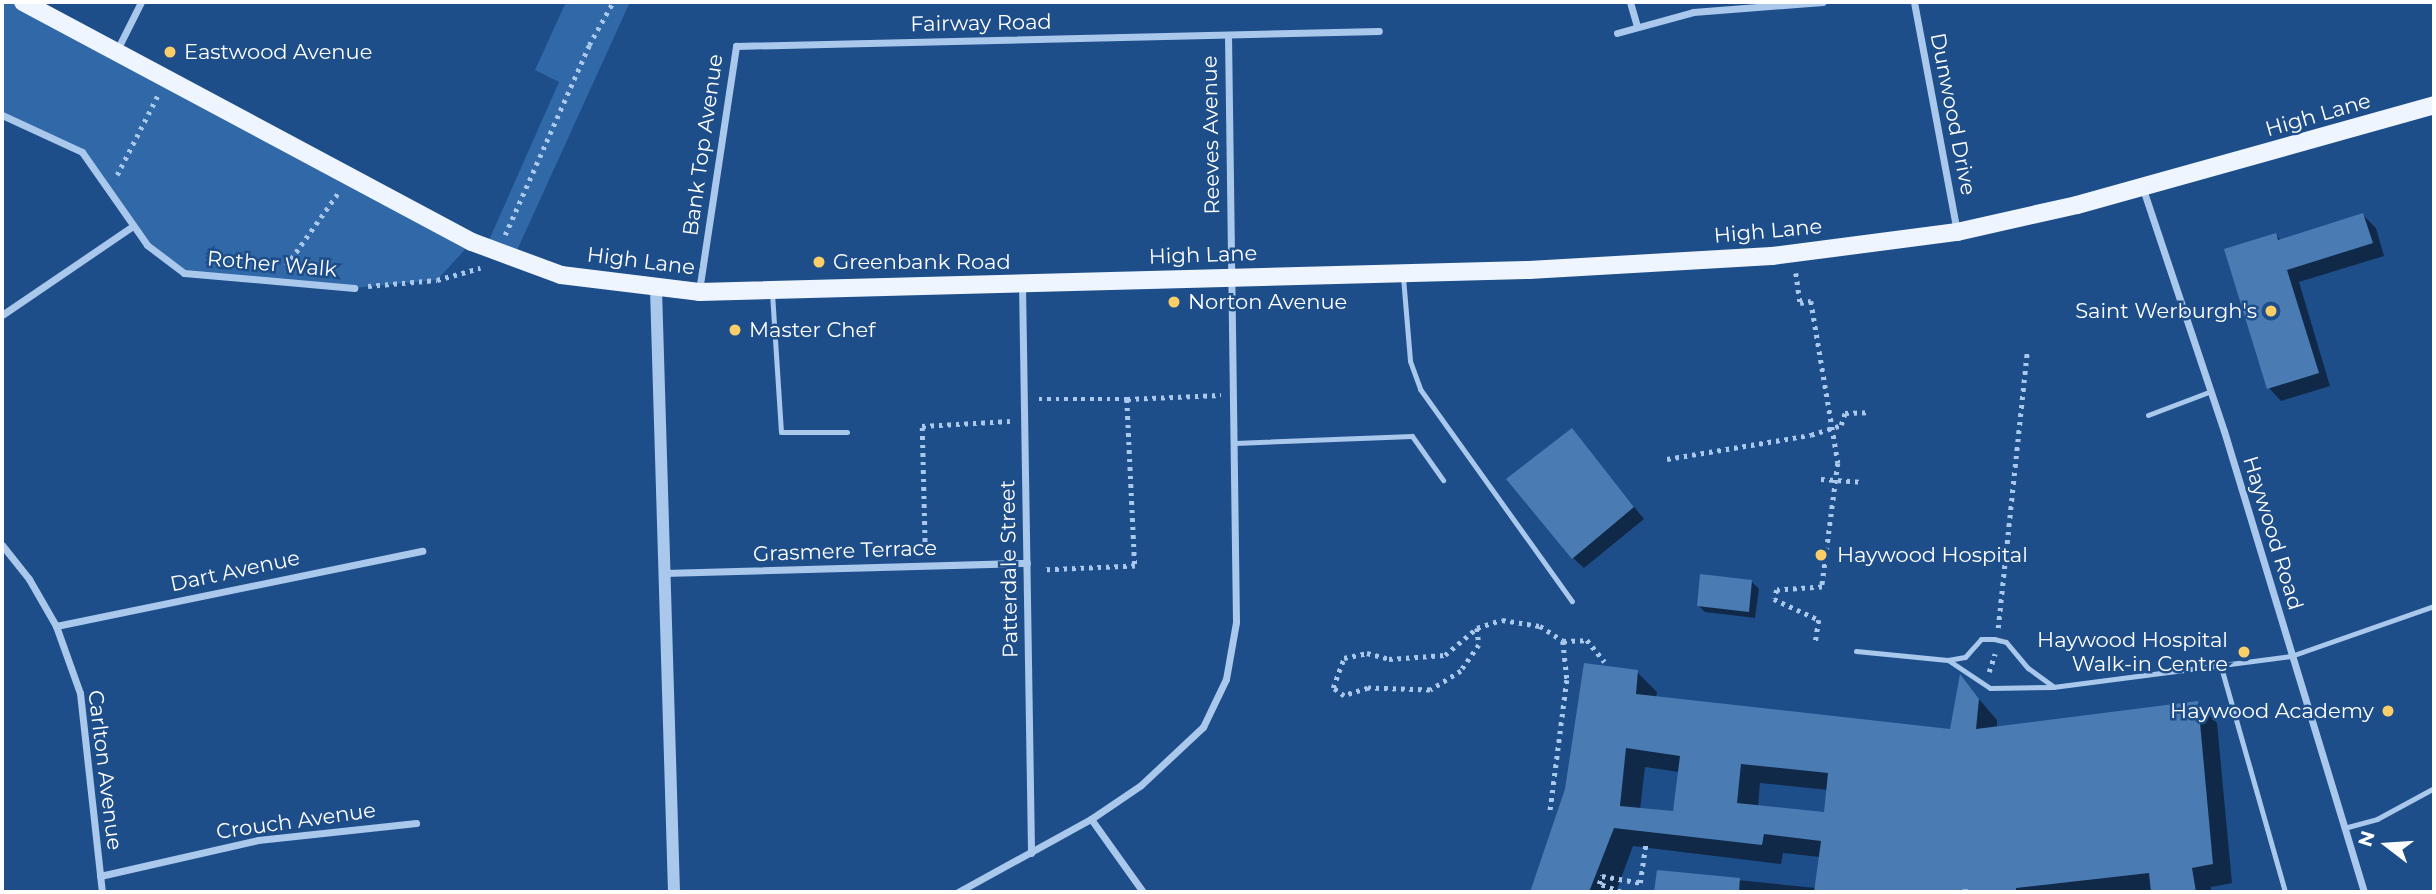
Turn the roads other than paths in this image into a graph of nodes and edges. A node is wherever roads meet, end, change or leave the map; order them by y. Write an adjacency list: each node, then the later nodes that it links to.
1 (23, 2): 11 (main road, High Lane)
2 (141, 2): 11 (street)
3 (1630, 2): 6 (street)
4 (1823, 2): 6 (street)
5 (1914, 2): 16 (street, Dunwood Drive)
6 (1637, 26): 8 (street)
7 (1379, 31): 9 (street, Fairway Road)
8 (1617, 33)
9 (1228, 36): 10 (street, Fairway Road); 18 (street, Reeves Avenue)
10 (736, 46): 23 (street, Bank Top Avenue)
11 (117, 50): 21 (main road, High Lane)
12 (2434, 105): 14 (main road, High Lane)
13 (2, 116): 15 (street, Rother Walk)
14 (2142, 186): 16 (main road, High Lane); 25 (street, Haywood Road)
15 (133, 226): 20 (street, Rother Walk); 24 (street)
16 (1957, 232): 17 (main road, High Lane)
17 (1403, 273): 18 (main road, High Lane); 34 (lane)
18 (1230, 276): 19 (main road, High Lane); 28 (street)
19 (1022, 284): 22 (main road, High Lane); 32 (street, Patterdale Street)
20 (354, 288)
21 (656, 289): 23 (main road, High Lane); 33 (street)
22 (772, 290): 23 (main road, High Lane); 27 (lane)
23 (699, 292)
24 (2, 315)
25 (2209, 392): 26 (lane); 38 (street, Haywood Road)
26 (2148, 415)
27 (847, 432)
28 (1235, 443): 29 (lane); 43 (street)
29 (1443, 480)
30 (2, 545): 36 (street, Carlton Avenue)
31 (422, 551): 36 (street, Dart Avenue)
32 (1027, 567): 33 (street, Grasmere Terrace); 46 (street, Patterdale Street)
33 (664, 573): 49 (street)
34 (1572, 601)
35 (2434, 606): 38 (lane)
36 (56, 626): 47 (street, Carlton Avenue)
37 (1856, 650): 39 (lane)
38 (2291, 656): 40 (lane); 45 (street, Haywood Road)
39 (1948, 660): 41 (lane); 41 (lane)
40 (2221, 667): 41 (lane); 52 (lane)
41 (2053, 687)
42 (2434, 788): 45 (lane)
43 (1091, 819): 46 (street); 51 (street)
44 (416, 823): 47 (street, Crouch Avenue)
45 (2344, 828): 53 (street, Haywood Road)
46 (1031, 853): 50 (street)
47 (100, 876): 48 (street, Carlton Avenue)
48 (102, 892)
49 (674, 892)
50 (958, 892)
51 (1143, 892)
52 (2286, 892)
53 (2364, 892)

